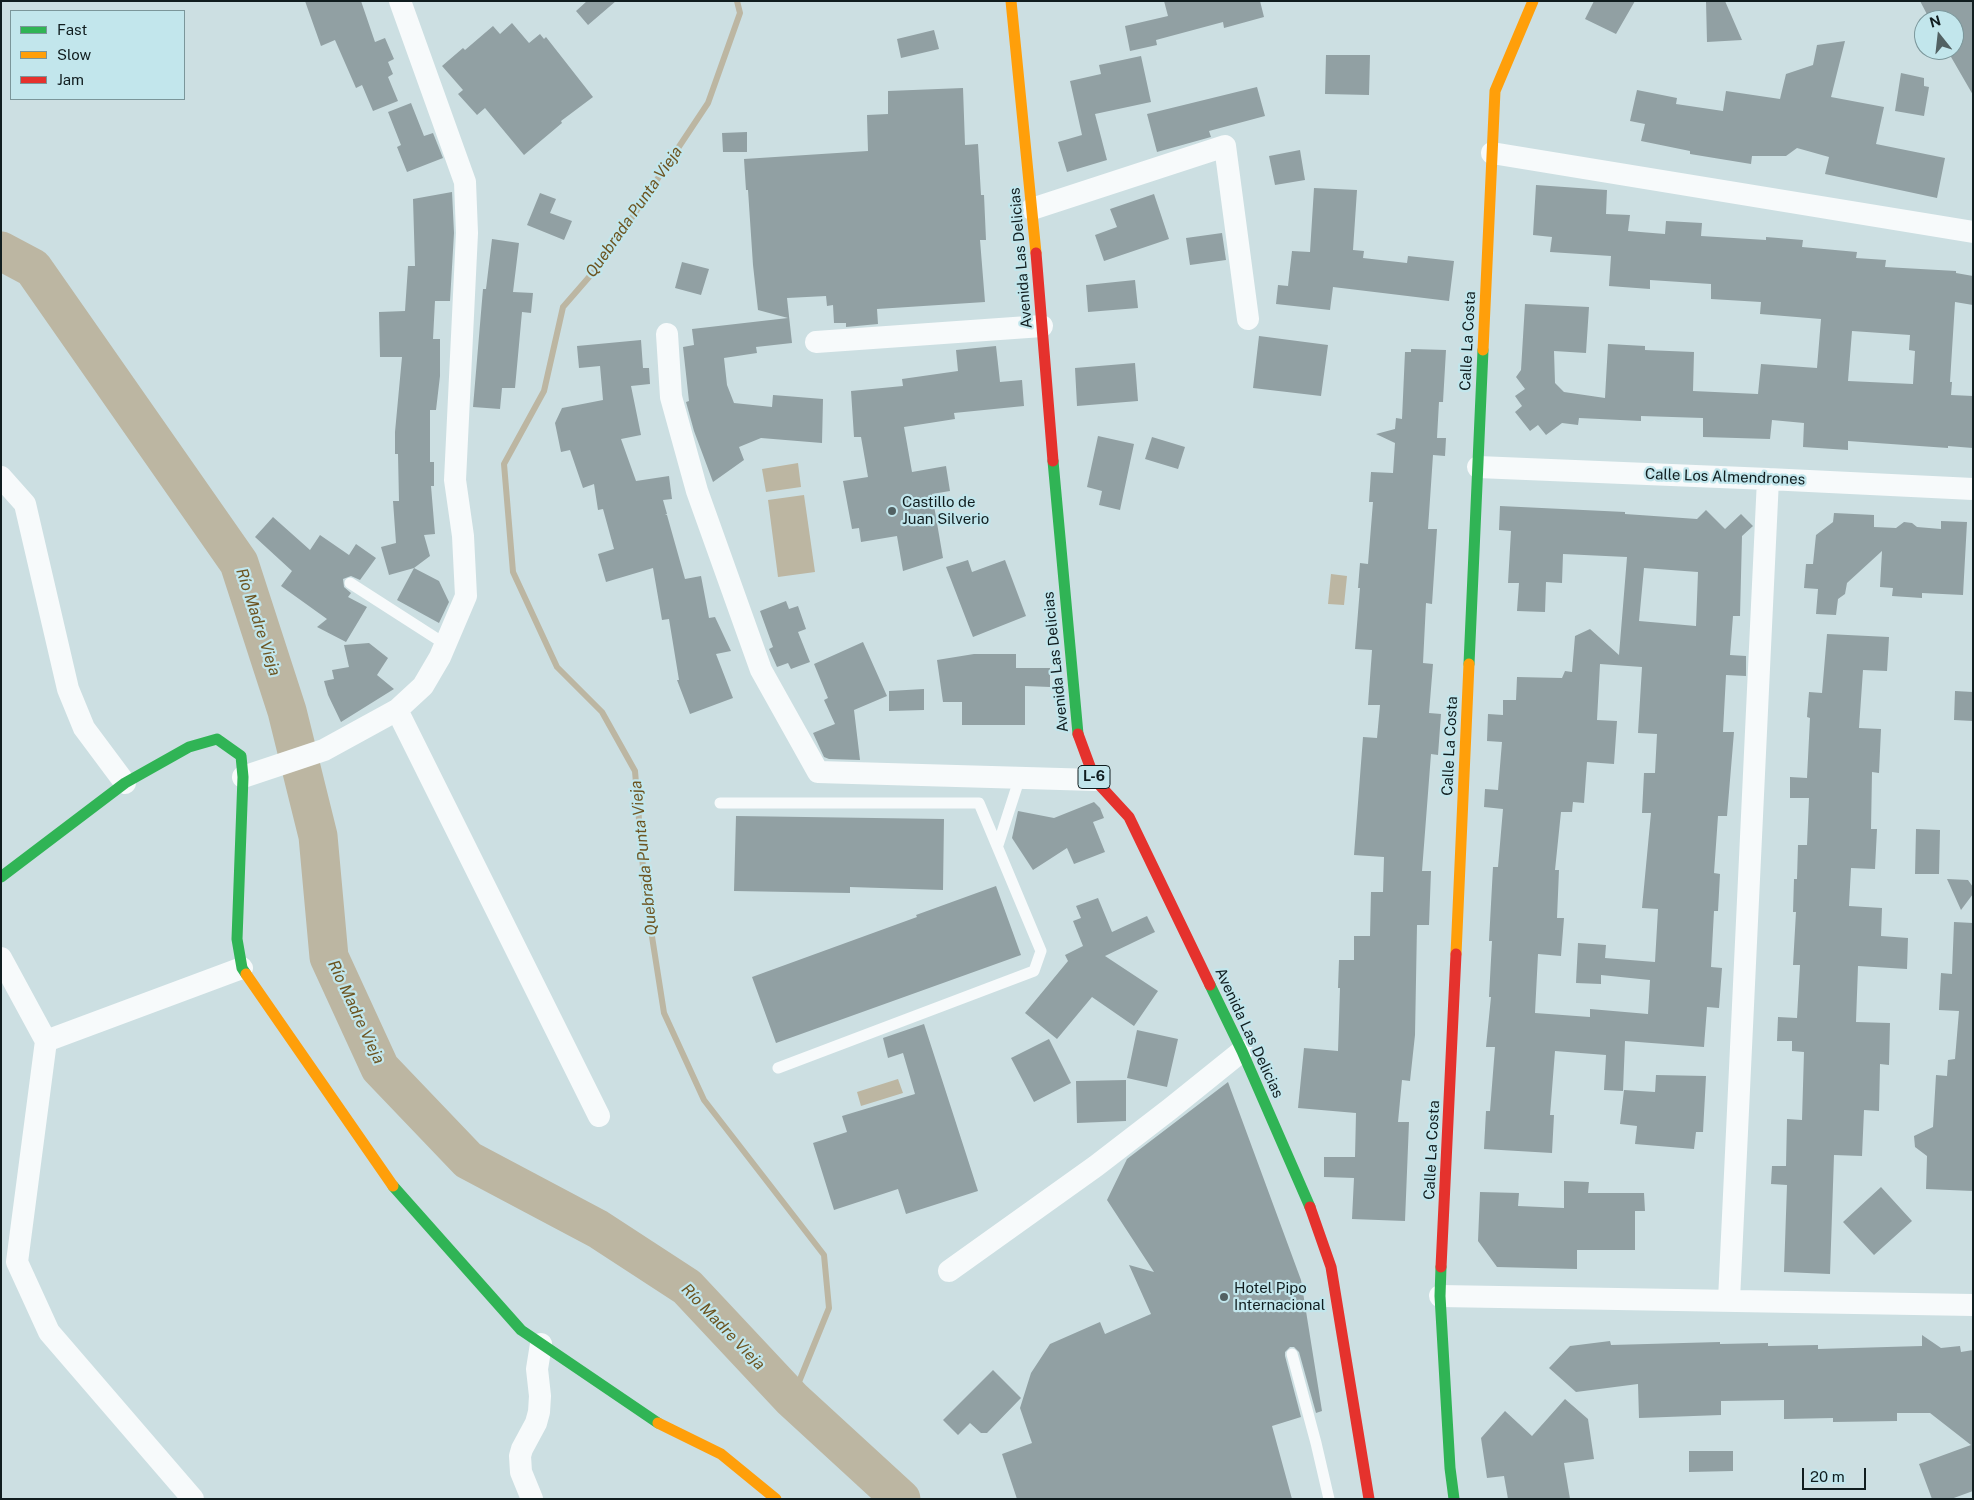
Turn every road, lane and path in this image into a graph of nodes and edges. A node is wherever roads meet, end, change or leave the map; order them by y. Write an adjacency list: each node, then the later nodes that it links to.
1 (400, 1): 16 (street)
2 (1011, 1): 5 (street, Avenida Las Delicias / L-6)
3 (1533, 1): 4 (street, Calle La Costa)
4 (1492, 154): 6 (street); 11 (street, Calle La Costa)
5 (1032, 209): 7 (street); 8 (street, Avenida Las Delicias / L-6)
6 (1973, 232)
7 (1248, 319)
8 (1042, 326): 10 (street); 20 (street, Avenida Las Delicias / L-6)
9 (666, 334): 19 (street)
10 (816, 342)
11 (1478, 467): 13 (street, Calle Los Almendrones); 32 (street, Calle La Costa)
12 (1, 477): 21 (street)
13 (1768, 479): 14 (street, Calle Los Almendrones); 33 (street)
14 (1973, 489)
15 (350, 583): 16 (lane)
16 (445, 644): 17 (street)
17 (397, 710): 18 (street); 30 (street)
18 (243, 777): 21 (street); 26 (street)
19 (1020, 777): 20 (street); 23 (lane)
20 (1095, 780): 28 (street, Avenida Las Delicias / L-6)
21 (125, 783): 24 (street)
22 (720, 803): 23 (lane)
23 (998, 845): 29 (lane)
24 (1, 877)
25 (1, 958): 27 (street)
26 (242, 968): 27 (street); 35 (street)
27 (46, 1040): 37 (street)
28 (1242, 1051): 31 (street); 41 (street, Avenida Las Delicias / L-6)
29 (778, 1068)
30 (599, 1116)
31 (949, 1271)
32 (1440, 1296): 33 (street); 42 (street, Calle La Costa)
33 (1730, 1300): 34 (street)
34 (1973, 1304)
35 (541, 1344): 38 (street); 39 (street)
36 (1292, 1354): 40 (lane)
37 (193, 1499)
38 (532, 1499)
39 (776, 1499)
40 (1329, 1499)
41 (1369, 1499)
42 (1454, 1499)

